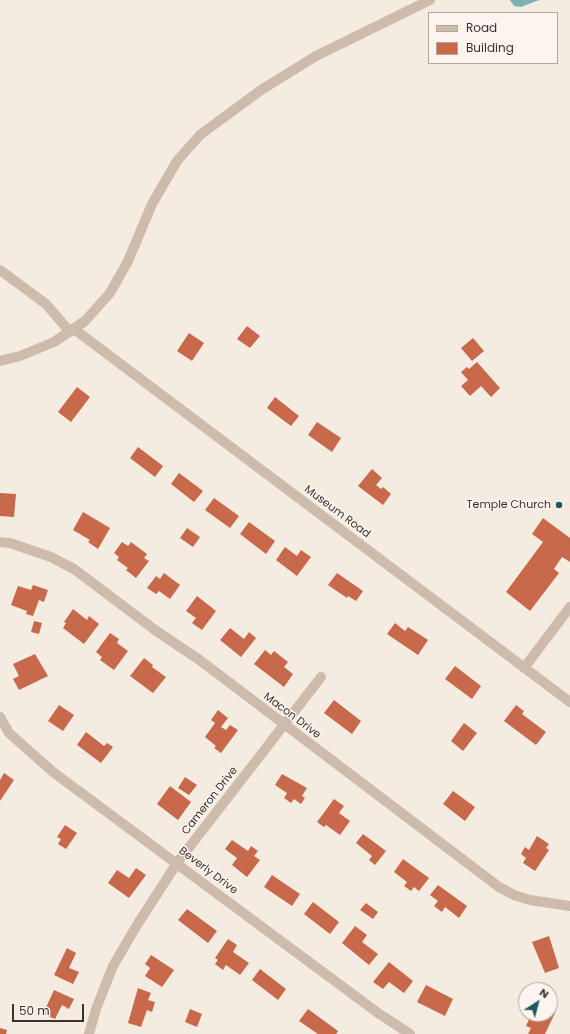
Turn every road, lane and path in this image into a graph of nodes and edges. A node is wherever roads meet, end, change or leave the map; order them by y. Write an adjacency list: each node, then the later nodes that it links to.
1 (430, 0): 3 (street)
2 (0, 270): 3 (street, Museum Road)
3 (72, 330): 4 (street); 7 (street, Museum Road)
4 (0, 361)
5 (0, 542): 11 (street, Macon Drive)
6 (570, 607): 7 (street)
7 (524, 668): 9 (street, Museum Road)
8 (321, 677): 11 (street, Cameron Drive)
9 (570, 702)
10 (0, 717): 12 (street, Beverly Drive)
11 (283, 725): 12 (street, Cameron Drive); 13 (street, Macon Drive)
12 (177, 863): 14 (street, Cameron Drive); 15 (street, Beverly Drive)
13 (570, 906)
14 (89, 1034)
15 (410, 1034)

